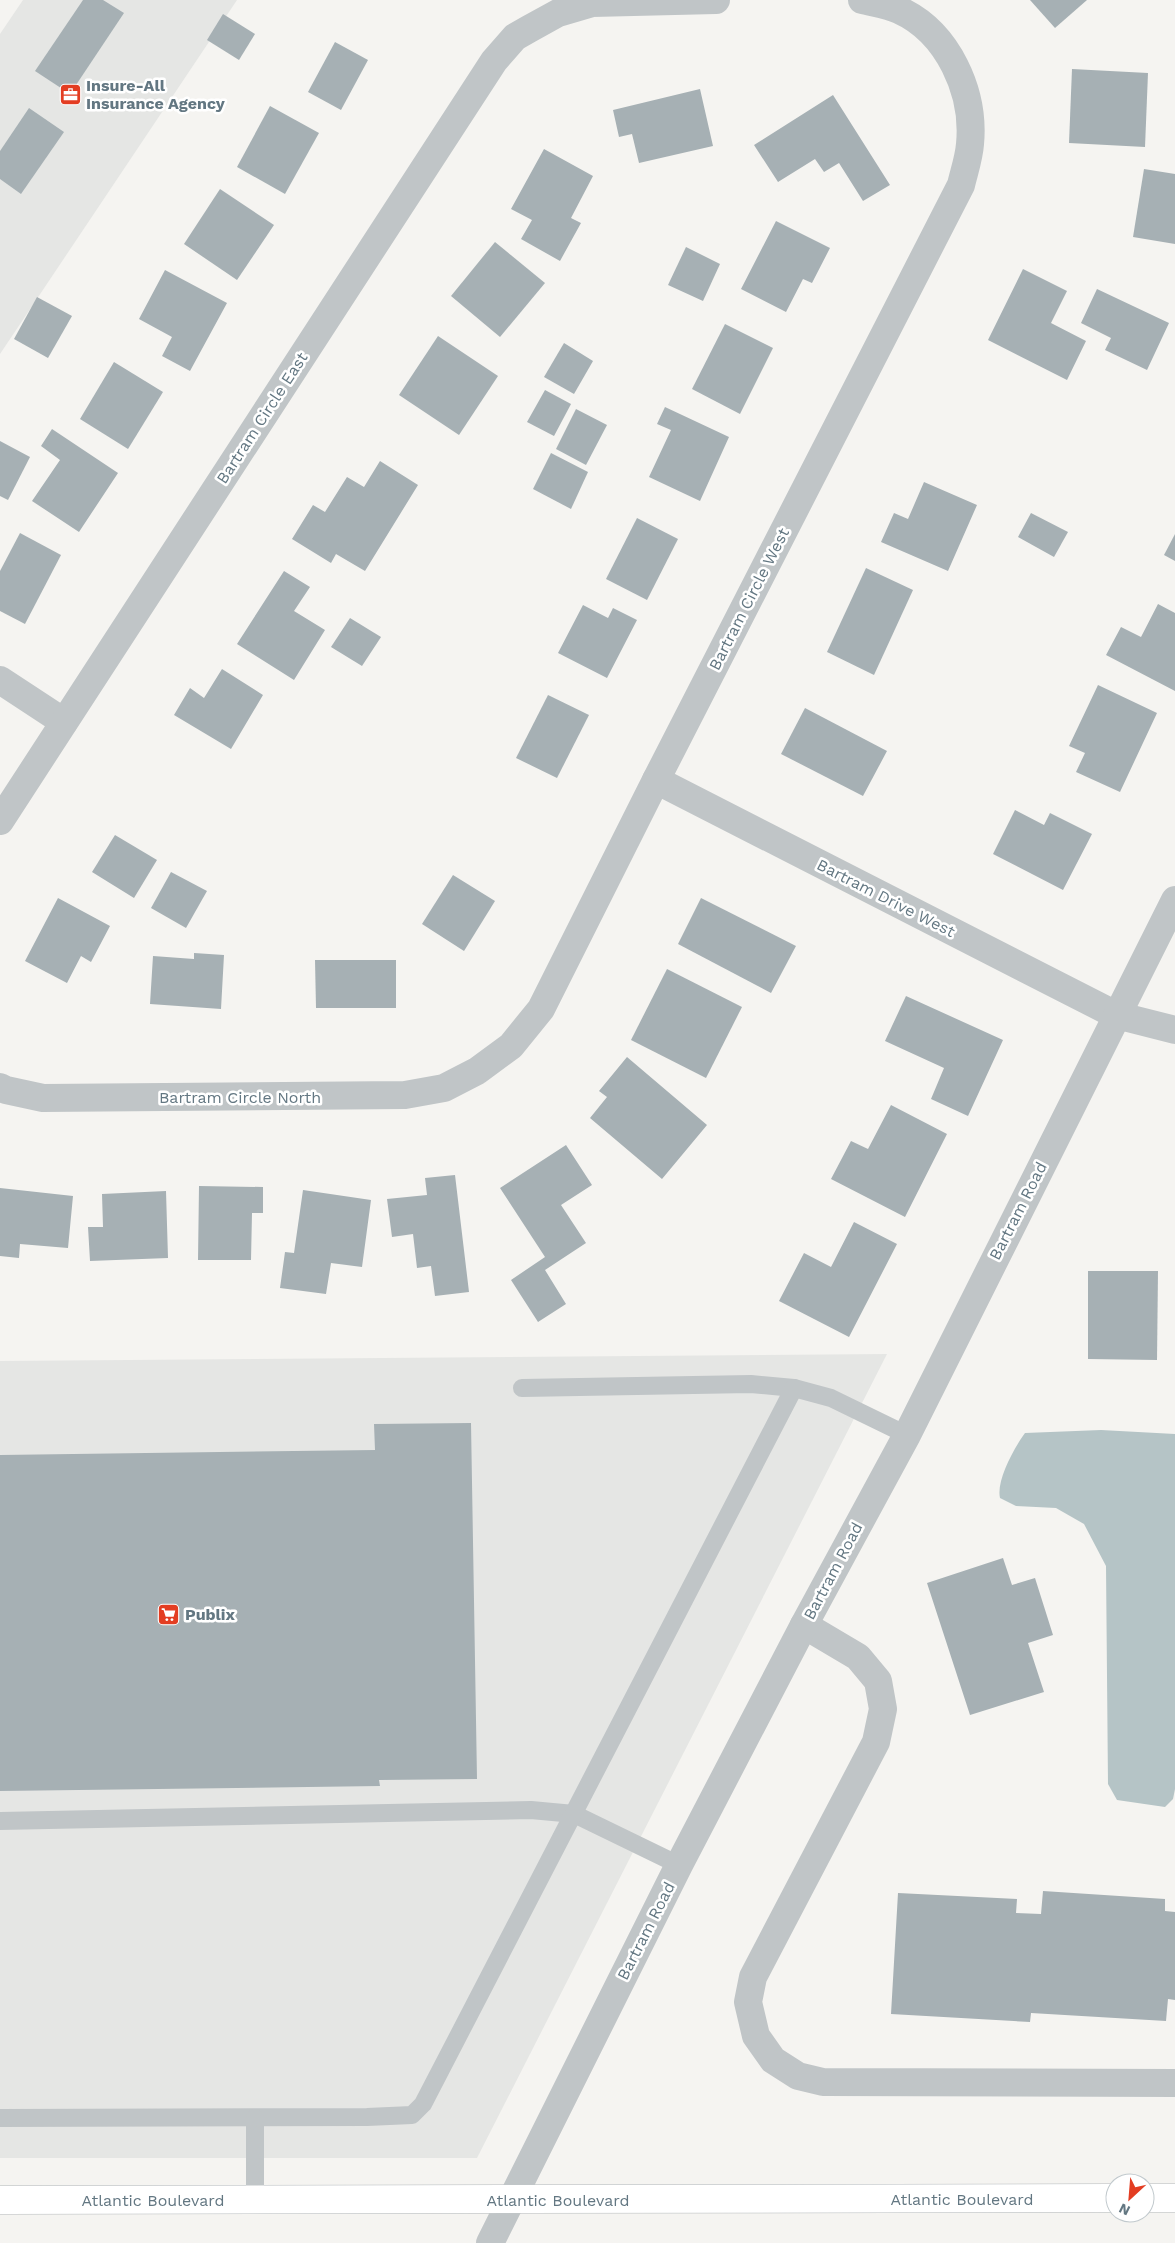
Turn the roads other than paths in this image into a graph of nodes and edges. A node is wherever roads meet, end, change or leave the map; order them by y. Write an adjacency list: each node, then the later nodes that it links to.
1 (716, 0): 4 (street, Bartram Circle East)
2 (862, 0): 5 (street, Bartram Circle West)
3 (0, 680): 4 (street)
4 (64, 722): 6 (street, Bartram Circle East)
5 (656, 780): 8 (street, Bartram Drive West); 10 (street, Bartram Circle West)
6 (0, 820)
7 (1175, 900): 8 (street, Bartram Road)
8 (1116, 1015): 9 (street, Bartram Drive West); 14 (street, Bartram Road)
9 (1175, 1030)
10 (477, 1071): 11 (street, Bartram Circle North)
11 (0, 1087)
12 (522, 1388): 13 (lane)
13 (794, 1388): 14 (lane); 16 (lane)
14 (907, 1435): 15 (street, Bartram Road)
15 (804, 1625): 18 (street, Bartram Road); 19 (street)
16 (574, 1814): 17 (lane); 18 (lane); 21 (lane)
17 (0, 1821)
18 (679, 1865): 27 (street, Bartram Road)
19 (1175, 2083)
20 (0, 2118): 21 (lane)
21 (255, 2118): 26 (lane)
22 (1105, 2198): 27 (main road, Atlantic Boulevard)
23 (1155, 2198): 24 (main road)
24 (1175, 2198)
25 (0, 2200): 26 (main road, Atlantic Boulevard)
26 (255, 2200): 27 (main road, Atlantic Boulevard)
27 (511, 2200): 28 (street, Bartram Road)
28 (490, 2243)

